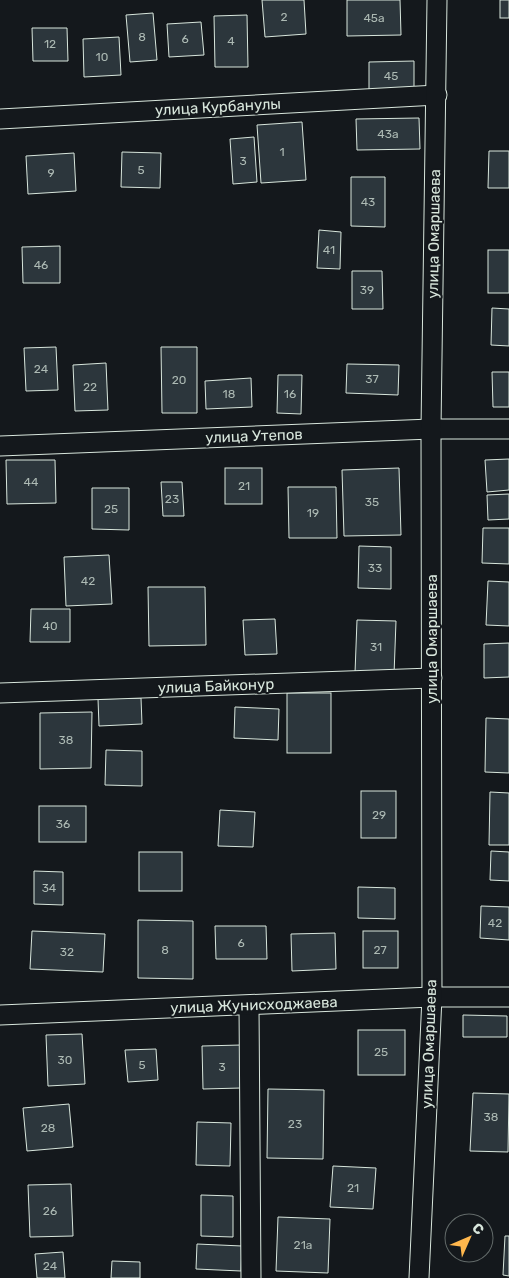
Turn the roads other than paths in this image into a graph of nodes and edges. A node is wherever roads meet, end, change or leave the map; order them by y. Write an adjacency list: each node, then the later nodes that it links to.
1 (437, 0): 2 (street, улица Омаршаева)
2 (436, 96): 3 (street, улица Курбанулы); 5 (street, улица Омаршаева)
3 (0, 119)
4 (509, 428): 5 (street, улица Утепов)
5 (431, 429): 6 (street, улица Утепов); 7 (street, улица Омаршаева)
6 (0, 446)
7 (432, 678): 8 (street, улица Байконур); 9 (street, улица Омаршаева)
8 (0, 693)
9 (432, 997): 10 (street, улица Жунисходжаева); 11 (street, улица Жунисходжаева); 14 (street, улица Омаршаева)
10 (509, 997)
11 (249, 1006): 12 (street, улица Жунисходжаева); 13 (street)
12 (0, 1015)
13 (251, 1278)
14 (419, 1278)

